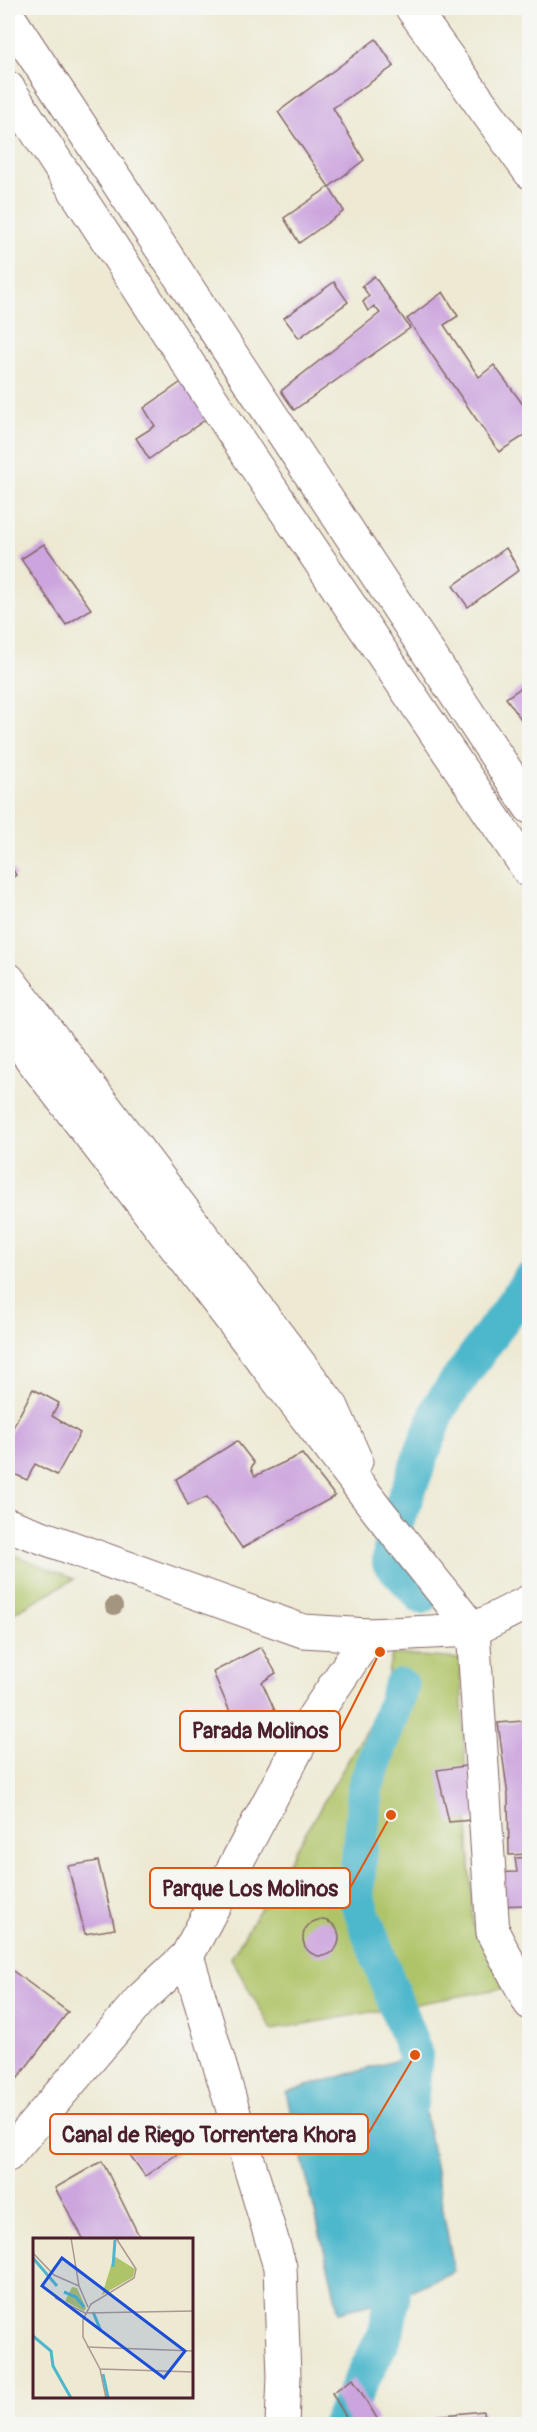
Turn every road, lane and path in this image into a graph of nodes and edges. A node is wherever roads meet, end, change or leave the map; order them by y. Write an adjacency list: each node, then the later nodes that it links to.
1 (412, 8): 4 (street)
2 (8, 16): 5 (street)
3 (8, 87): 6 (street)
4 (530, 172)
5 (530, 807)
6 (530, 872)
7 (8, 979): 9 (street)
8 (8, 1028): 9 (street)
9 (379, 1512): 12 (street)
10 (8, 1525): 13 (street)
11 (530, 1601): 12 (street)
12 (473, 1630): 13 (street); 15 (street)
13 (369, 1635): 14 (street)
14 (188, 1956): 16 (street); 17 (street)
15 (530, 2003)
16 (8, 2155)
17 (282, 2424)

